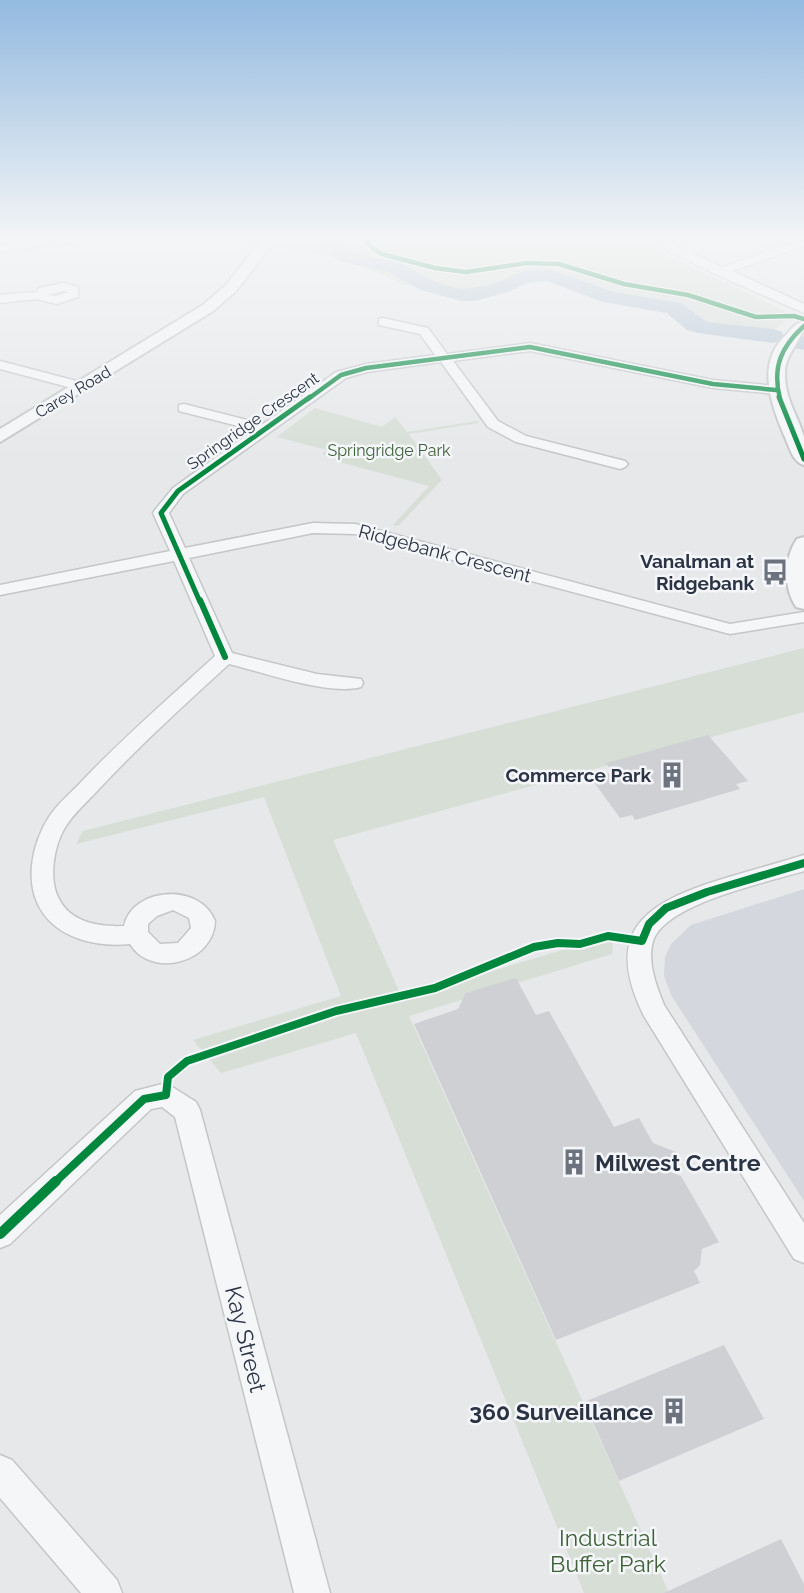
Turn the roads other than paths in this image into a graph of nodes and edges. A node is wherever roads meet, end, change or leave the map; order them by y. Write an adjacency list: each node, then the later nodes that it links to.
1 (203, 311): 6 (street, Carey Road)
2 (383, 321): 4 (street)
3 (804, 326): 7 (street)
4 (443, 357): 7 (street, Springridge Crescent); 9 (street, Springridge Crescent); 12 (street)
5 (0, 365): 6 (street)
6 (83, 387): 10 (street, Carey Road)
7 (776, 390): 11 (street)
8 (184, 408): 9 (street)
9 (265, 429): 14 (street, Springridge Crescent)
10 (0, 437)
11 (804, 459)
12 (620, 464)
13 (804, 543): 16 (street)
14 (179, 555): 15 (street, Ridgebank Crescent); 17 (street, Ridgebank Crescent); 18 (street, Springridge Crescent)
15 (0, 590)
16 (804, 602)
17 (804, 617)
18 (225, 657): 19 (street); 21 (street)
19 (354, 683)
20 (804, 863): 23 (street)
21 (135, 934)
22 (0, 1234): 26 (street, Kay Street)
23 (804, 1250)
24 (0, 1472): 25 (street)
25 (104, 1593)
26 (312, 1593)

